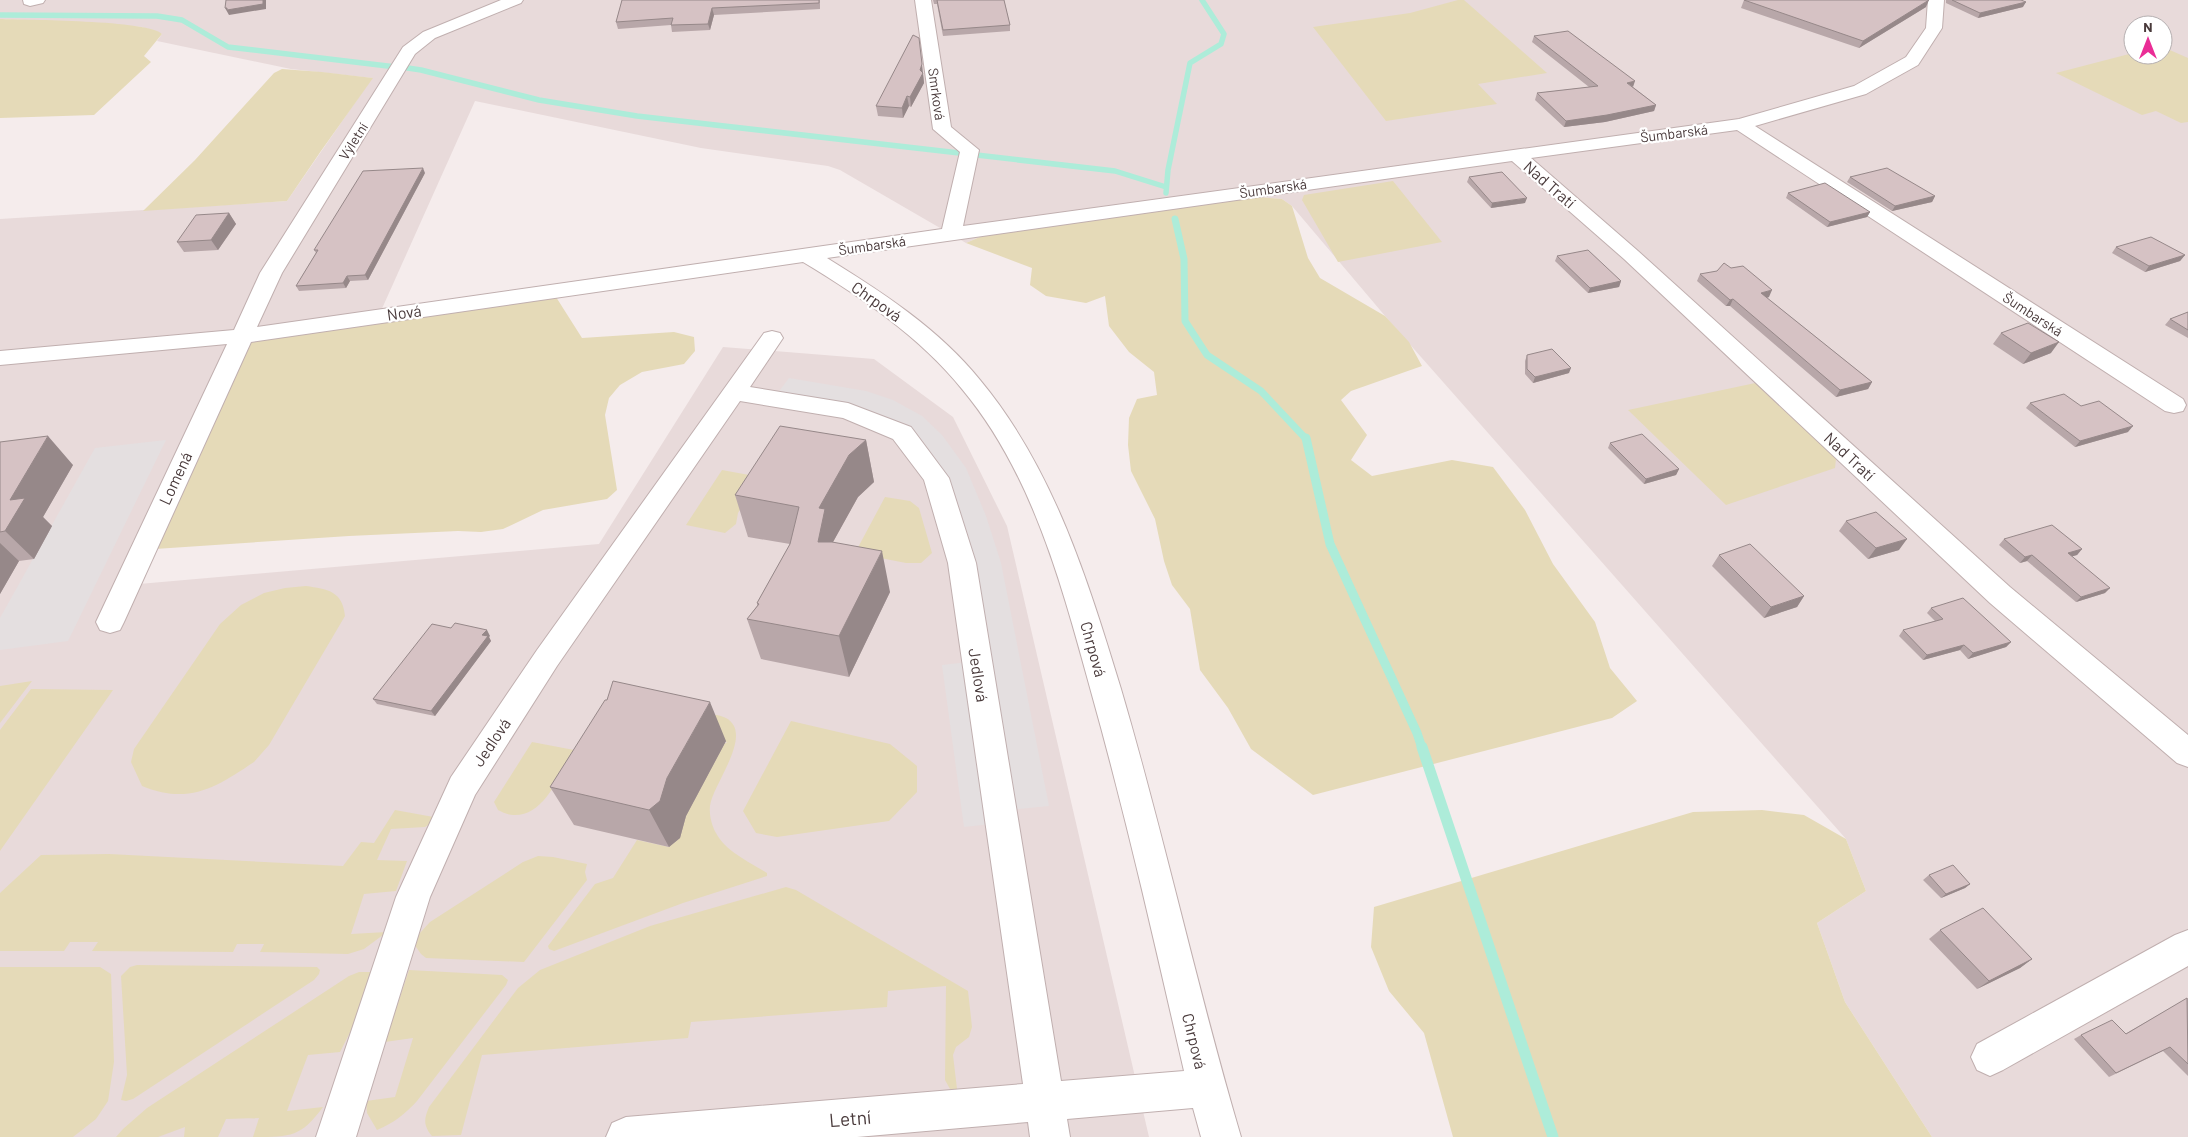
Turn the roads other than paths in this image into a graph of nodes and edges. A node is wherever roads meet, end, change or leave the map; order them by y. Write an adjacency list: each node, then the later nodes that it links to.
1 (515, 0): 8 (street, Výletní)
2 (923, 0): 6 (street, Smrková)
3 (1936, 0): 4 (street, Šumbarská)
4 (1740, 124): 5 (street, Šumbarská); 12 (street, Šumbarská)
5 (1515, 154): 6 (street, Šumbarská); 14 (street, Nad Tratí)
6 (951, 233): 7 (street, Šumbarská)
7 (807, 255): 8 (street, Nová); 17 (street, Chrpová)
8 (242, 336): 10 (street, Nová); 13 (street, Lomená)
9 (772, 338): 11 (street, Jedlová)
10 (0, 358)
11 (734, 392): 18 (street, Jedlová); 19 (street, Jedlová)
12 (2184, 404)
13 (110, 622)
14 (2188, 754)
15 (2188, 946): 16 (street)
16 (1990, 1057)
17 (1206, 1088): 18 (street, Letní); 21 (street, Chrpová)
18 (1047, 1120): 20 (street, Letní)
19 (336, 1137)
20 (626, 1137)
21 (1221, 1137)

